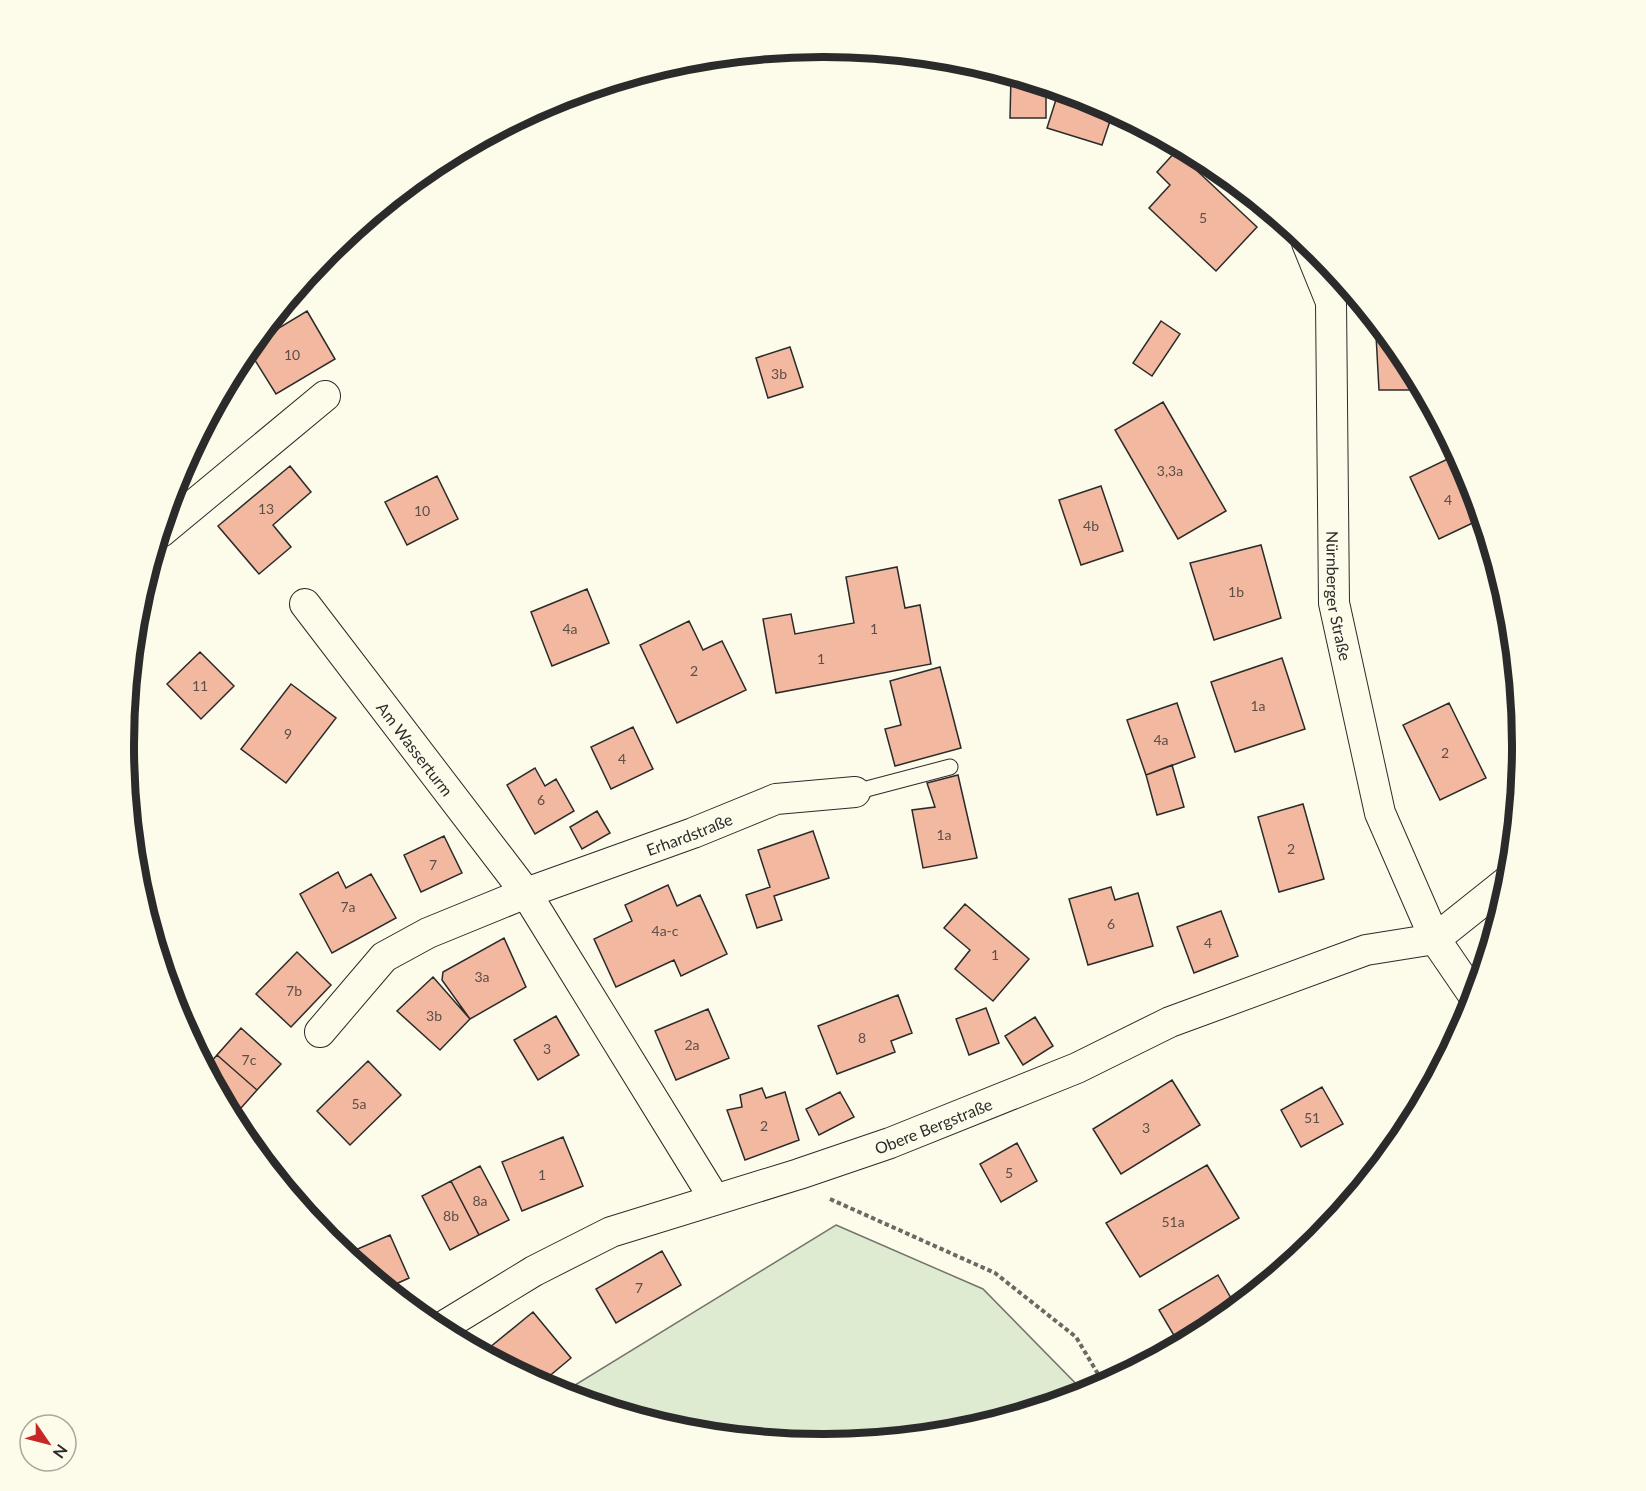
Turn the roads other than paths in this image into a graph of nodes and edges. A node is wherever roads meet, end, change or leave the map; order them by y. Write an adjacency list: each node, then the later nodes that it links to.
1 (1319, 268): 9 (street, Nürnberger Straße)
2 (325, 396): 3 (street)
3 (171, 524)
4 (305, 604): 8 (street, Am Wasserturm)
5 (950, 767): 6 (lane)
6 (855, 792): 8 (street, Erhardstraße)
7 (1496, 891): 9 (street)
8 (526, 893): 11 (street); 12 (street, Am Wasserturm)
9 (1435, 939): 10 (street, Nürnberger Straße); 12 (street, Obere Bergstraße)
10 (1468, 987)
11 (320, 1032)
12 (713, 1200): 13 (street, Obere Bergstraße)
13 (448, 1323)

